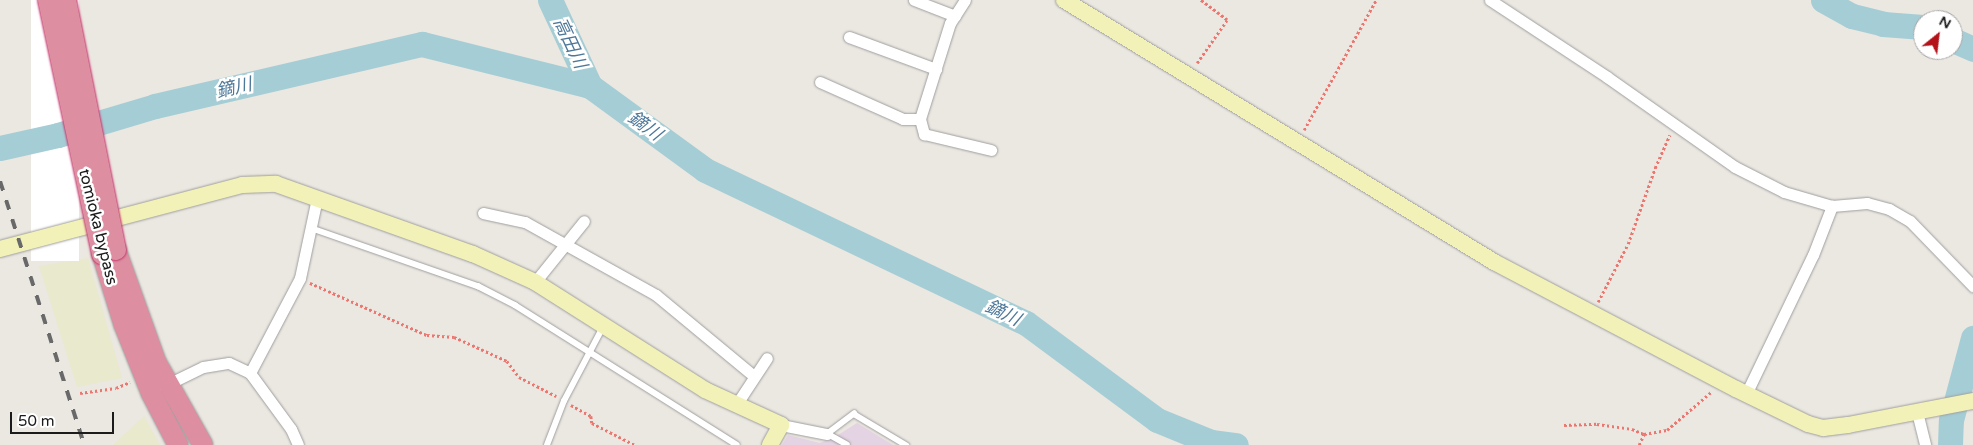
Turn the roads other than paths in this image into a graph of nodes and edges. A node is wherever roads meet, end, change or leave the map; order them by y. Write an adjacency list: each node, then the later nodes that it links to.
1 (48, 0): 20 (highway, tomioka bypass, bridge)
2 (66, 0): 20 (highway, tomioka bypass, bridge)
3 (914, 0): 7 (street)
4 (966, 0): 7 (street)
5 (1064, 0): 29 (street)
6 (1490, 0): 14 (street)
7 (955, 16): 9 (street)
8 (850, 37): 9 (street)
9 (936, 69): 11 (street)
10 (820, 82): 11 (street)
11 (920, 119): 12 (street)
12 (991, 150)
13 (317, 198): 17 (street); 19 (street); 21 (street)
14 (1832, 206): 22 (street); 29 (street)
15 (483, 213): 18 (street)
16 (584, 221): 18 (street)
17 (311, 228): 24 (lane); 26 (street)
18 (566, 245): 21 (street); 27 (street)
19 (0, 249)
20 (109, 252): 28 (highway, tomioka bypass)
21 (535, 282): 23 (street)
22 (1973, 286)
23 (604, 326): 24 (lane); 31 (street)
24 (590, 353): 38 (lane); 39 (lane)
25 (767, 358): 27 (street)
26 (250, 373): 28 (street); 37 (street)
27 (754, 376): 31 (street)
28 (154, 384): 35 (highway, tomioka bypass); 36 (highway)
29 (1746, 394): 32 (street)
30 (1973, 401): 32 (street)
31 (736, 405): 33 (street)
32 (1917, 412): 43 (street)
33 (781, 424): 34 (street); 40 (street)
34 (827, 434): 41 (lane); 42 (lane)
35 (178, 445)
36 (203, 445)
37 (298, 445)
38 (547, 445)
39 (737, 445)
40 (770, 445)
41 (847, 445)
42 (906, 445)
43 (1925, 445)

